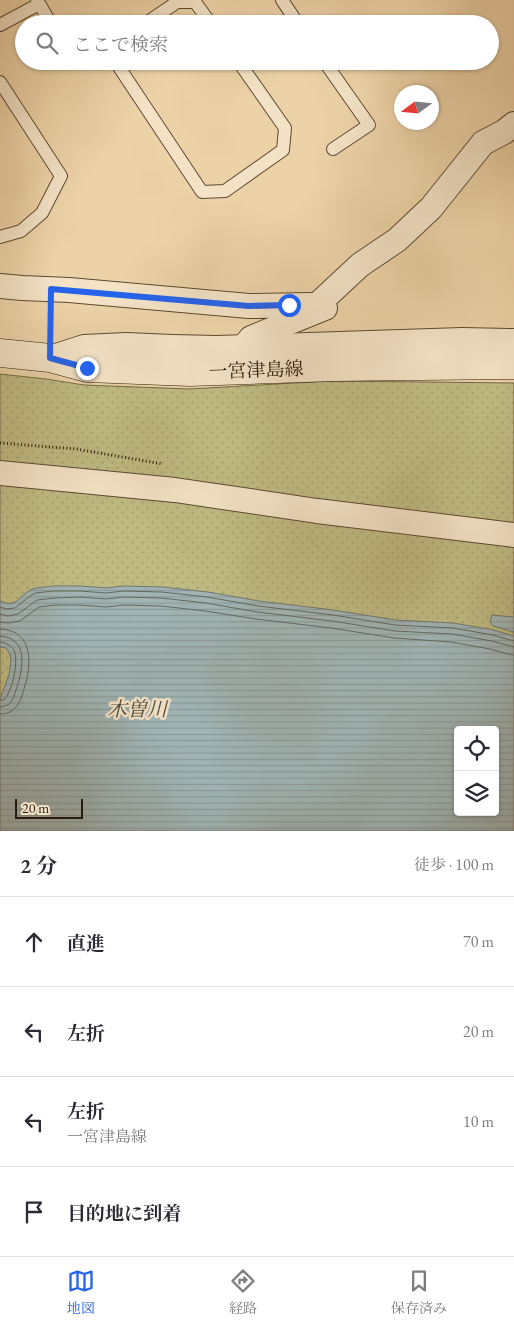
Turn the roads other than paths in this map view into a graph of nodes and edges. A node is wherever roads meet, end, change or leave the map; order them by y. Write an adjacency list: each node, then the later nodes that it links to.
1 (282, 0): 8 (lane)
2 (182, 1): 6 (lane); 7 (lane)
3 (38, 2): 4 (lane); 5 (lane)
4 (17, 15)
5 (46, 15)
6 (158, 15)
7 (204, 15)
8 (292, 15)
9 (15, 16): 10 (lane)
10 (0, 25)
11 (121, 70): 12 (lane)
12 (244, 70)
13 (330, 70): 16 (lane)
14 (0, 82): 17 (lane)
15 (514, 124): 19 (street)
16 (333, 149)
17 (0, 237)
18 (0, 286): 19 (street)
19 (316, 306): 21 (street)
20 (508, 337): 21 (street)
21 (243, 347): 23 (street)
22 (0, 353): 23 (main road, 一宮津島線)
23 (50, 358): 24 (main road, 一宮津島線)
24 (514, 365)
25 (0, 473): 26 (street)
26 (514, 535)

